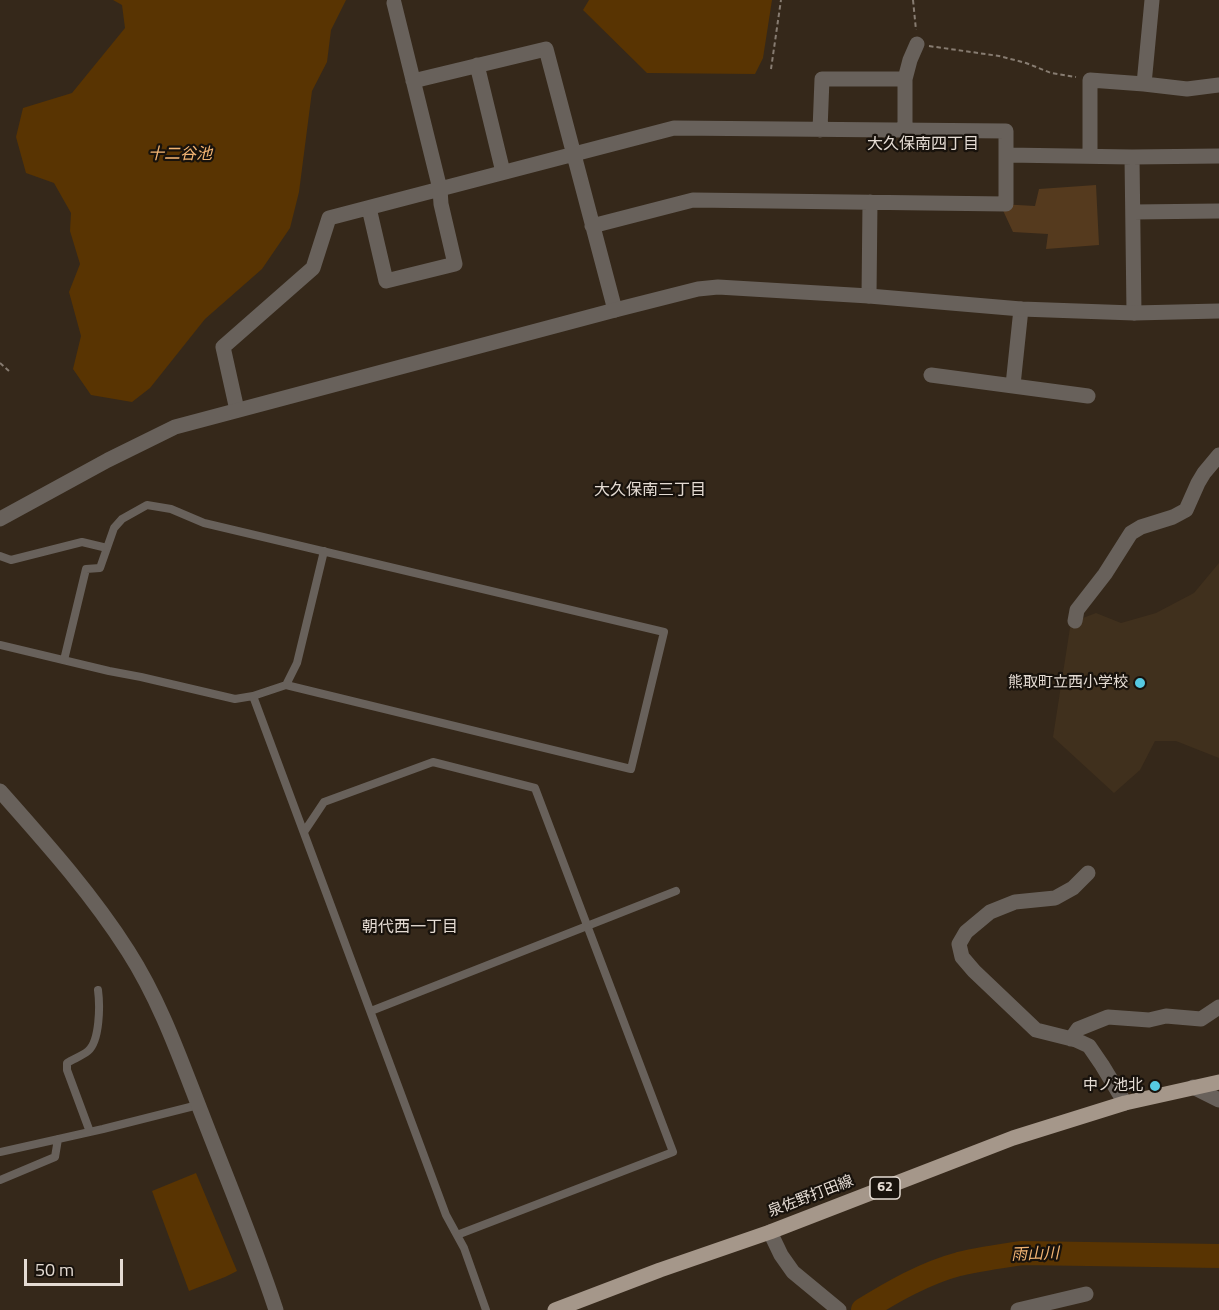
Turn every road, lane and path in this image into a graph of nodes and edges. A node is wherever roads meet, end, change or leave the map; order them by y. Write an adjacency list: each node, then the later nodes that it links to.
1 (781, 0): 7 (path)
2 (913, 0): 5 (path)
3 (1152, 0): 11 (street)
4 (394, 3): 10 (street)
5 (917, 44): 8 (street); 9 (path)
6 (477, 66): 10 (street); 15 (street); 20 (street)
7 (771, 69)
8 (905, 79): 13 (street); 14 (street)
9 (1090, 80): 11 (street); 17 (street)
10 (413, 81): 21 (street)
11 (1144, 84): 12 (street)
12 (1219, 85)
13 (820, 130): 14 (street); 15 (street)
14 (905, 131): 16 (street)
15 (574, 154): 20 (street); 26 (street)
16 (1007, 155): 17 (street); 22 (street)
17 (1090, 156): 19 (street)
18 (1219, 156): 19 (street)
19 (1132, 157): 25 (street)
20 (503, 172): 21 (street)
21 (440, 189): 23 (street); 23 (street)
22 (870, 202): 26 (street); 27 (street)
23 (369, 208): 37 (street)
24 (1219, 211): 25 (street)
25 (1133, 212): 31 (street)
26 (592, 226): 29 (street)
27 (868, 296): 28 (street); 29 (street)
28 (1021, 309): 31 (street); 35 (street)
29 (615, 310): 37 (street)
30 (1219, 311): 31 (street)
31 (1134, 313)
32 (0, 363): 33 (path)
33 (9, 371)
34 (931, 375): 35 (street)
35 (1013, 386): 36 (street)
36 (1088, 396)
37 (237, 410): 39 (street)
38 (1219, 455): 43 (street)
39 (0, 519)
40 (107, 548): 41 (lane); 42 (lane); 45 (lane)
41 (324, 551): 46 (lane); 46 (lane)
42 (0, 556)
43 (1075, 621)
44 (0, 645): 45 (lane)
45 (64, 660): 47 (lane)
46 (286, 685): 47 (lane)
47 (253, 696): 49 (lane)
48 (0, 791): 61 (street)
49 (304, 832): 52 (lane); 55 (lane)
50 (1088, 873): 56 (street)
51 (676, 891): 52 (lane)
52 (589, 926): 55 (lane); 67 (lane)
53 (98, 990): 62 (lane)
54 (1219, 1007): 56 (street)
55 (371, 1011): 67 (lane)
56 (1071, 1039): 60 (street)
57 (1219, 1082): 58 (main road, 泉佐野打田線 / 62)
58 (1193, 1087): 59 (street); 60 (main road, 泉佐野打田線 / 62)
59 (1219, 1100)
60 (1125, 1103): 66 (main road, 泉佐野打田線 / 62)
61 (198, 1105): 62 (lane); 70 (street)
62 (90, 1132): 63 (lane)
63 (58, 1139): 64 (lane); 65 (lane)
64 (0, 1152)
65 (0, 1180)
66 (770, 1232): 69 (street); 72 (main road, 泉佐野打田線 / 62)
67 (457, 1235): 71 (lane)
68 (1086, 1294): 73 (street)
69 (837, 1308)
70 (276, 1310)
71 (486, 1310)
72 (555, 1310)
73 (1018, 1310)

